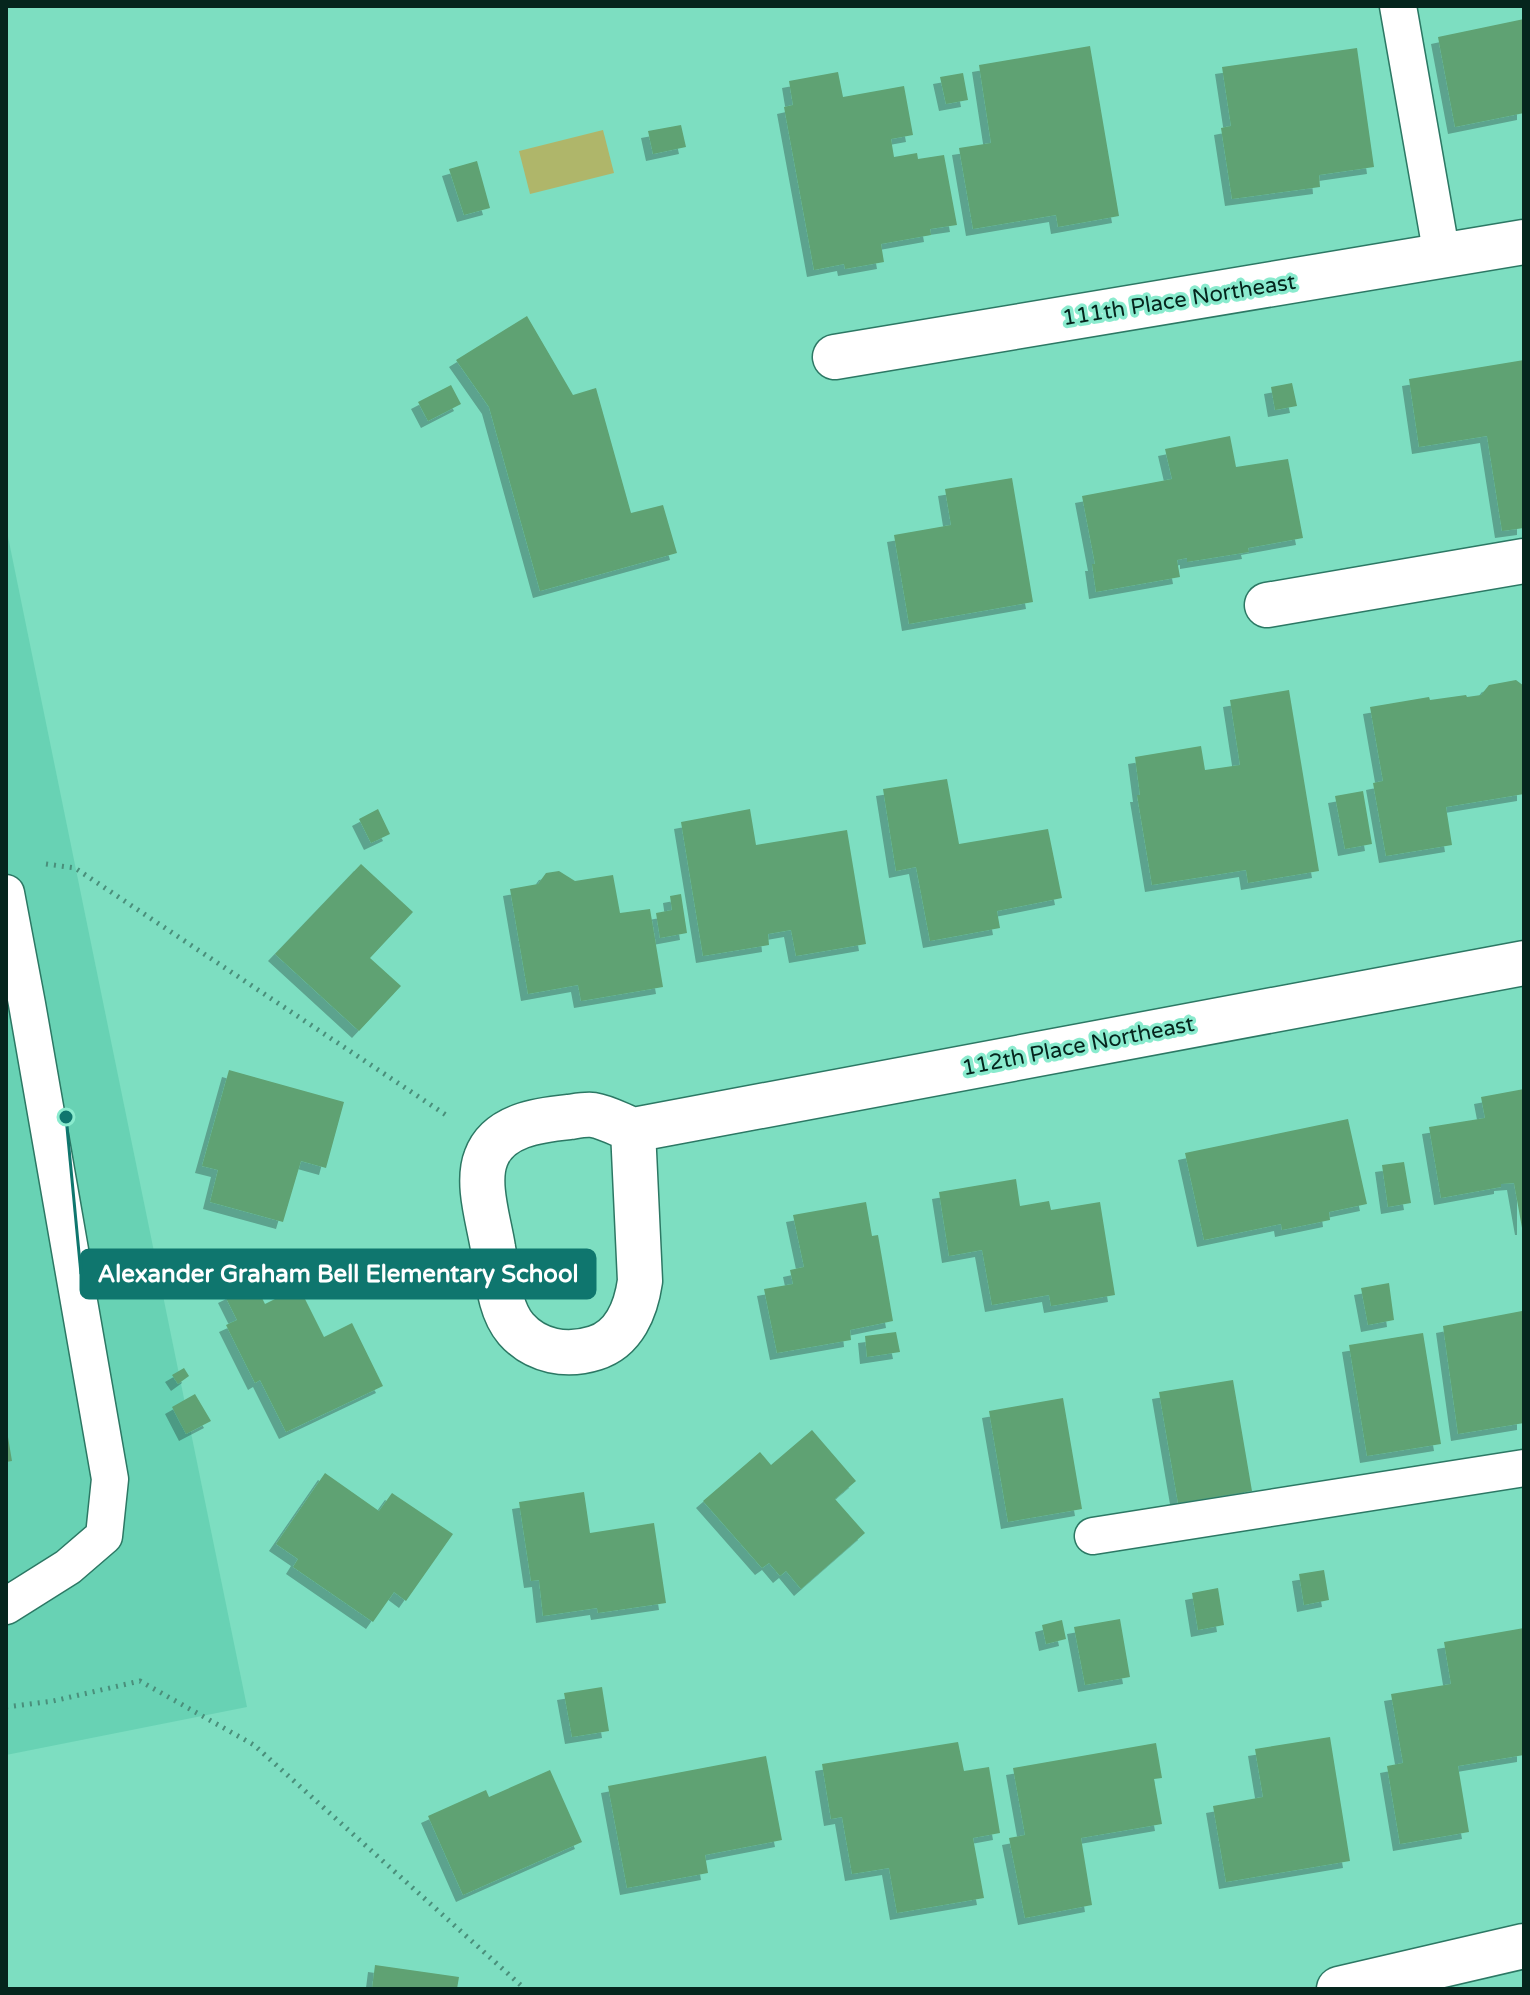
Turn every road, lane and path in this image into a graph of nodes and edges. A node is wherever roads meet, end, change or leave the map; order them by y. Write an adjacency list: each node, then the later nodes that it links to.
1 (1398, 6): 3 (lane)
2 (1524, 242): 3 (street, 111th Place Northeast)
3 (1442, 256): 4 (street, 111th Place Northeast)
4 (835, 357)
5 (1524, 561): 6 (street)
6 (1267, 605)
7 (43, 864): 12 (path)
8 (6, 893): 10 (lane)
9 (1524, 963): 11 (street, 112th Place Northeast)
10 (17, 1003): 15 (lane)
11 (633, 1130): 12 (street); 12 (street)
12 (491, 1149)
13 (1524, 1468): 14 (lane)
14 (1093, 1536)
15 (6, 1606)
16 (6, 1707): 18 (path)
17 (1524, 1946): 19 (street)
18 (525, 1989)
19 (1339, 1989)

